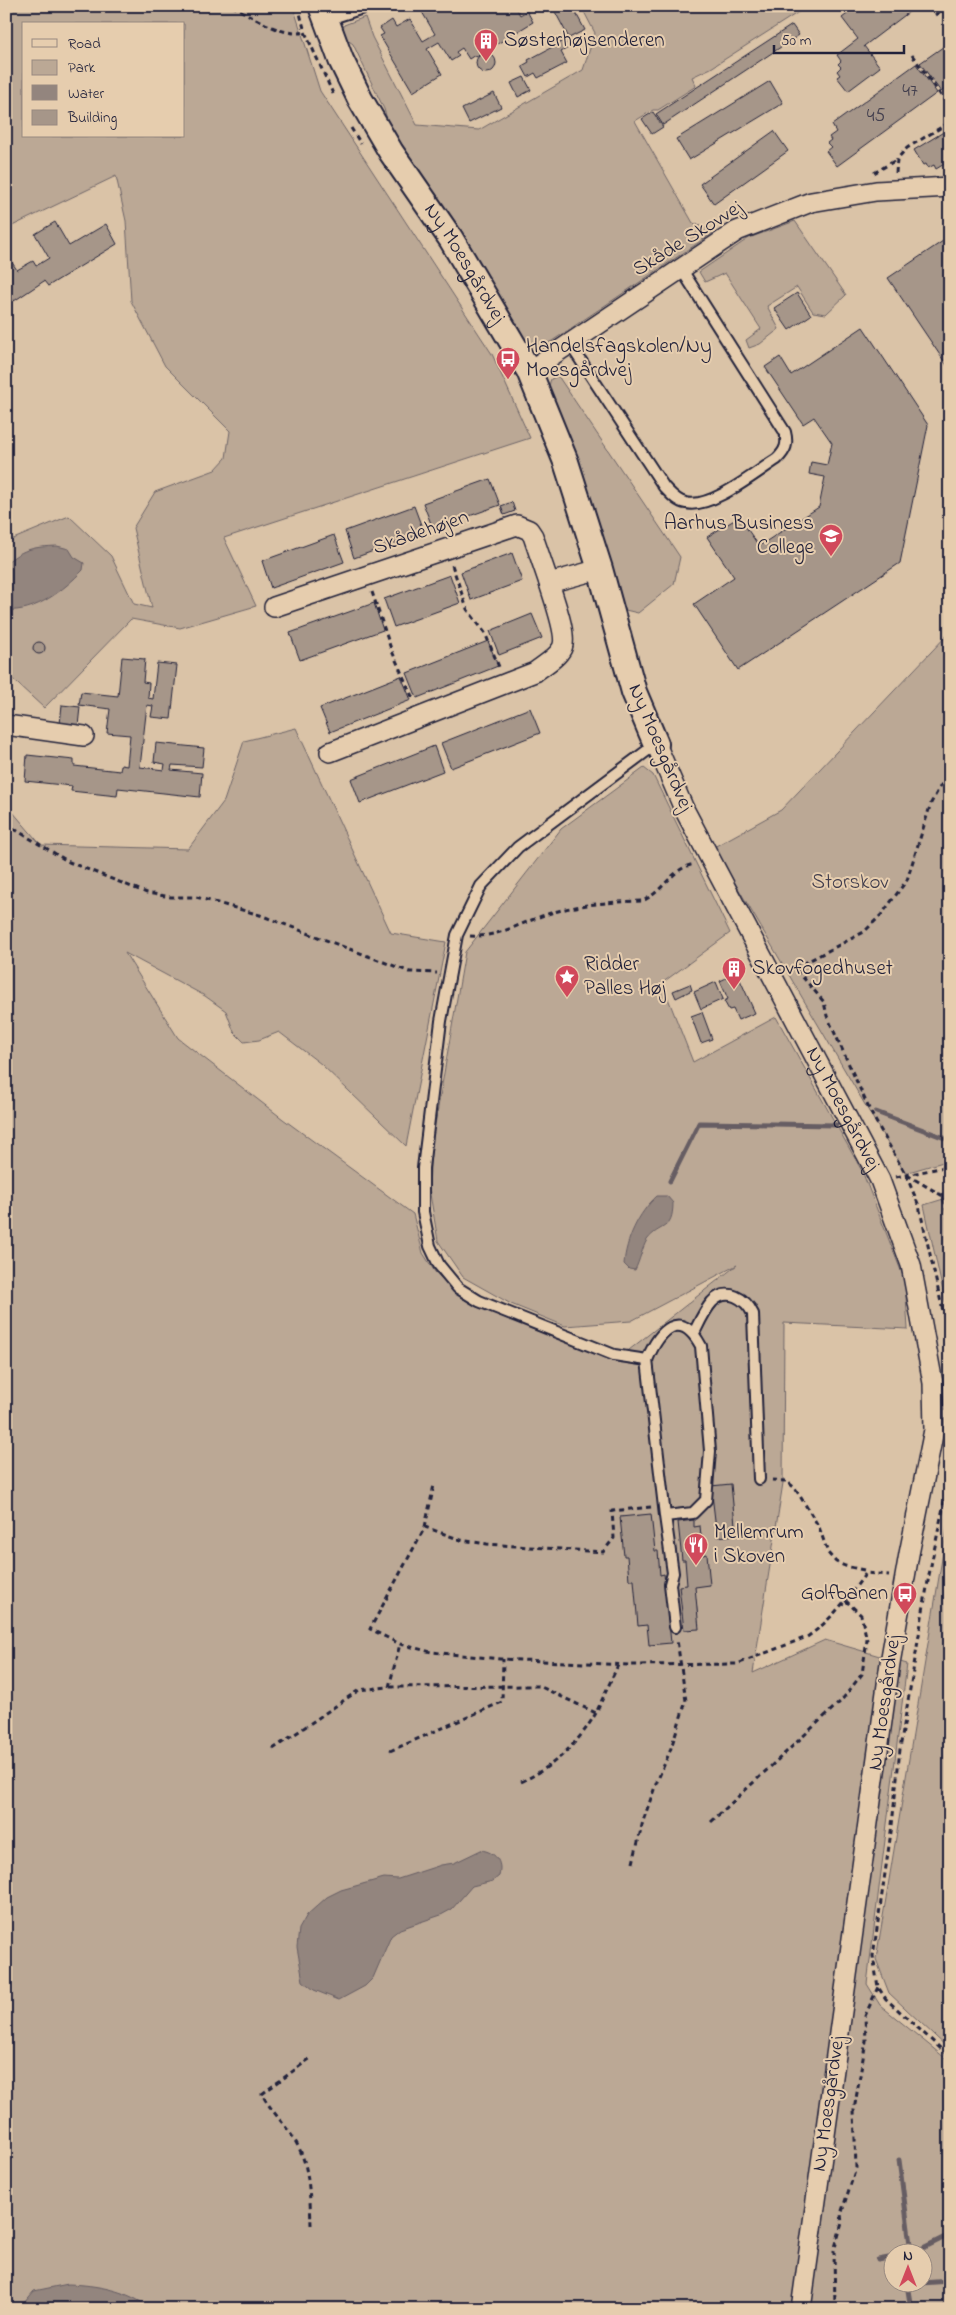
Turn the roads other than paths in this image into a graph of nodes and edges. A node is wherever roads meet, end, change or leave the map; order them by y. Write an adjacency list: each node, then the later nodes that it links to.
1 (369, 6): 2 (lane)
2 (317, 20): 6 (street, Ny Moesgårdvej)
3 (950, 186): 4 (street, Skåde Skovvej)
4 (680, 268): 5 (street, Skåde Skovvej); 5 (lane)
5 (570, 344): 6 (street, Skåde Skovvej)
6 (529, 371): 7 (street, Ny Moesgårdvej)
7 (600, 569): 8 (street); 12 (street, Ny Moesgårdvej)
8 (549, 583): 9 (street, Skådehøjen); 13 (street, Skådehøjen)
9 (274, 606)
10 (6, 725): 11 (street)
11 (84, 736)
12 (656, 744): 15 (lane); 19 (street, Ny Moesgårdvej)
13 (330, 752)
14 (694, 1333): 15 (lane); 16 (lane); 17 (lane)
15 (647, 1360): 17 (lane)
16 (759, 1479)
17 (665, 1516): 18 (lane)
18 (675, 1627)
19 (801, 2309)

